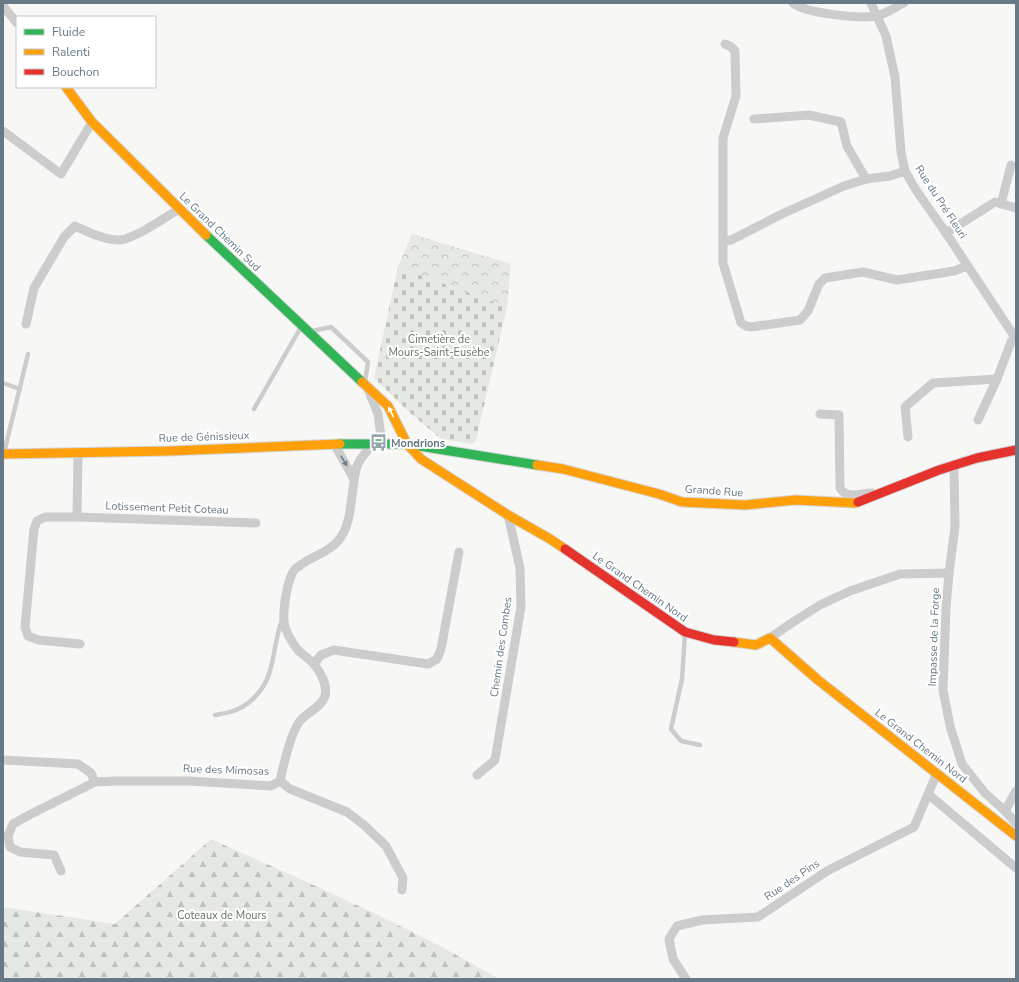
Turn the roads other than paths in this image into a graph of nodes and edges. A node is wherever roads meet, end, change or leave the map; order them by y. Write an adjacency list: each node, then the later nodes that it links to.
1 (793, 3): 5 (street)
2 (871, 3): 5 (street, Rue du Pré Fleuri)
3 (904, 3): 5 (street)
4 (3, 6): 6 (street)
5 (877, 16): 13 (street, Rue du Pré Fleuri)
6 (16, 22)
7 (725, 44): 19 (street)
8 (67, 88): 10 (street, Le Grand Chemin Sud)
9 (754, 119): 14 (street)
10 (92, 122): 11 (street); 17 (street, Le Grand Chemin Sud)
11 (3, 132)
12 (1011, 165): 15 (street)
13 (905, 171): 14 (street); 18 (street, Rue du Pré Fleuri)
14 (866, 179): 19 (street)
15 (1001, 204): 16 (street); 18 (street)
16 (1016, 208)
17 (178, 209): 21 (street); 22 (street, Le Grand Chemin Sud)
18 (946, 233): 20 (street, Rue du Pré Fleuri)
19 (723, 241): 20 (street)
20 (967, 266): 23 (street, Rue du Pré Fleuri)
21 (26, 324)
22 (305, 329): 27 (street, Le Grand Chemin Sud); 27 (lane); 29 (lane)
23 (1016, 338): 25 (street)
24 (28, 354): 28 (lane)
25 (996, 379): 31 (street); 32 (street)
26 (3, 383): 28 (lane)
27 (366, 385): 34 (street); 35 (street, Le Grand Chemin Sud, one-way to 27)
28 (20, 389): 38 (lane)
29 (254, 408)
30 (820, 414): 41 (street)
31 (978, 420)
32 (908, 437)
33 (334, 444): 34 (street, Rue de Génissieux); 37 (street, Rue de Génissieux); 40 (street, one-way to 40)
34 (377, 444): 35 (street, Rue de Génissieux); 40 (street, Rue des Mimosas)
35 (407, 444): 41 (street, Grande Rue); 42 (street, Le Grand Chemin Nord)
36 (1016, 450): 39 (street, Grande Rue)
37 (78, 453): 38 (street, Rue de Génissieux); 43 (street)
38 (3, 454)
39 (954, 465): 41 (street, Grande Rue); 46 (street, Impasse de la Forge)
40 (354, 479): 47 (street, Rue des Mimosas)
41 (874, 495)
42 (508, 515): 48 (street, Le Grand Chemin Nord); 56 (street, Chemin des Combes)
43 (77, 516): 44 (street, Lotissement Petit Coteau); 50 (street, Lotissement Petit Coteau)
44 (256, 523)
45 (459, 552): 51 (street)
46 (949, 573): 49 (street); 61 (street, Impasse de la Forge)
47 (284, 615): 51 (street, Rue des Mimosas); 52 (lane)
48 (685, 632): 49 (street, Le Grand Chemin Nord); 53 (lane)
49 (770, 638): 55 (street, Le Grand Chemin Nord)
50 (80, 644)
51 (314, 664): 57 (street, Rue des Mimosas)
52 (215, 715)
53 (700, 745)
54 (3, 760): 58 (street)
55 (937, 773): 60 (street, Rue des Pins); 63 (street, Le Grand Chemin Nord)
56 (477, 775)
57 (280, 781): 58 (street, Rue des Mimosas); 66 (street)
58 (95, 782): 65 (street, Rue des Mimosas)
59 (1016, 791): 61 (street)
60 (928, 794): 64 (street); 67 (street, Rue des Pins)
61 (1005, 811): 62 (street, Impasse de la Forge)
62 (1016, 824)
63 (1016, 836)
64 (1016, 868)
65 (61, 871)
66 (402, 890)
67 (686, 979)

